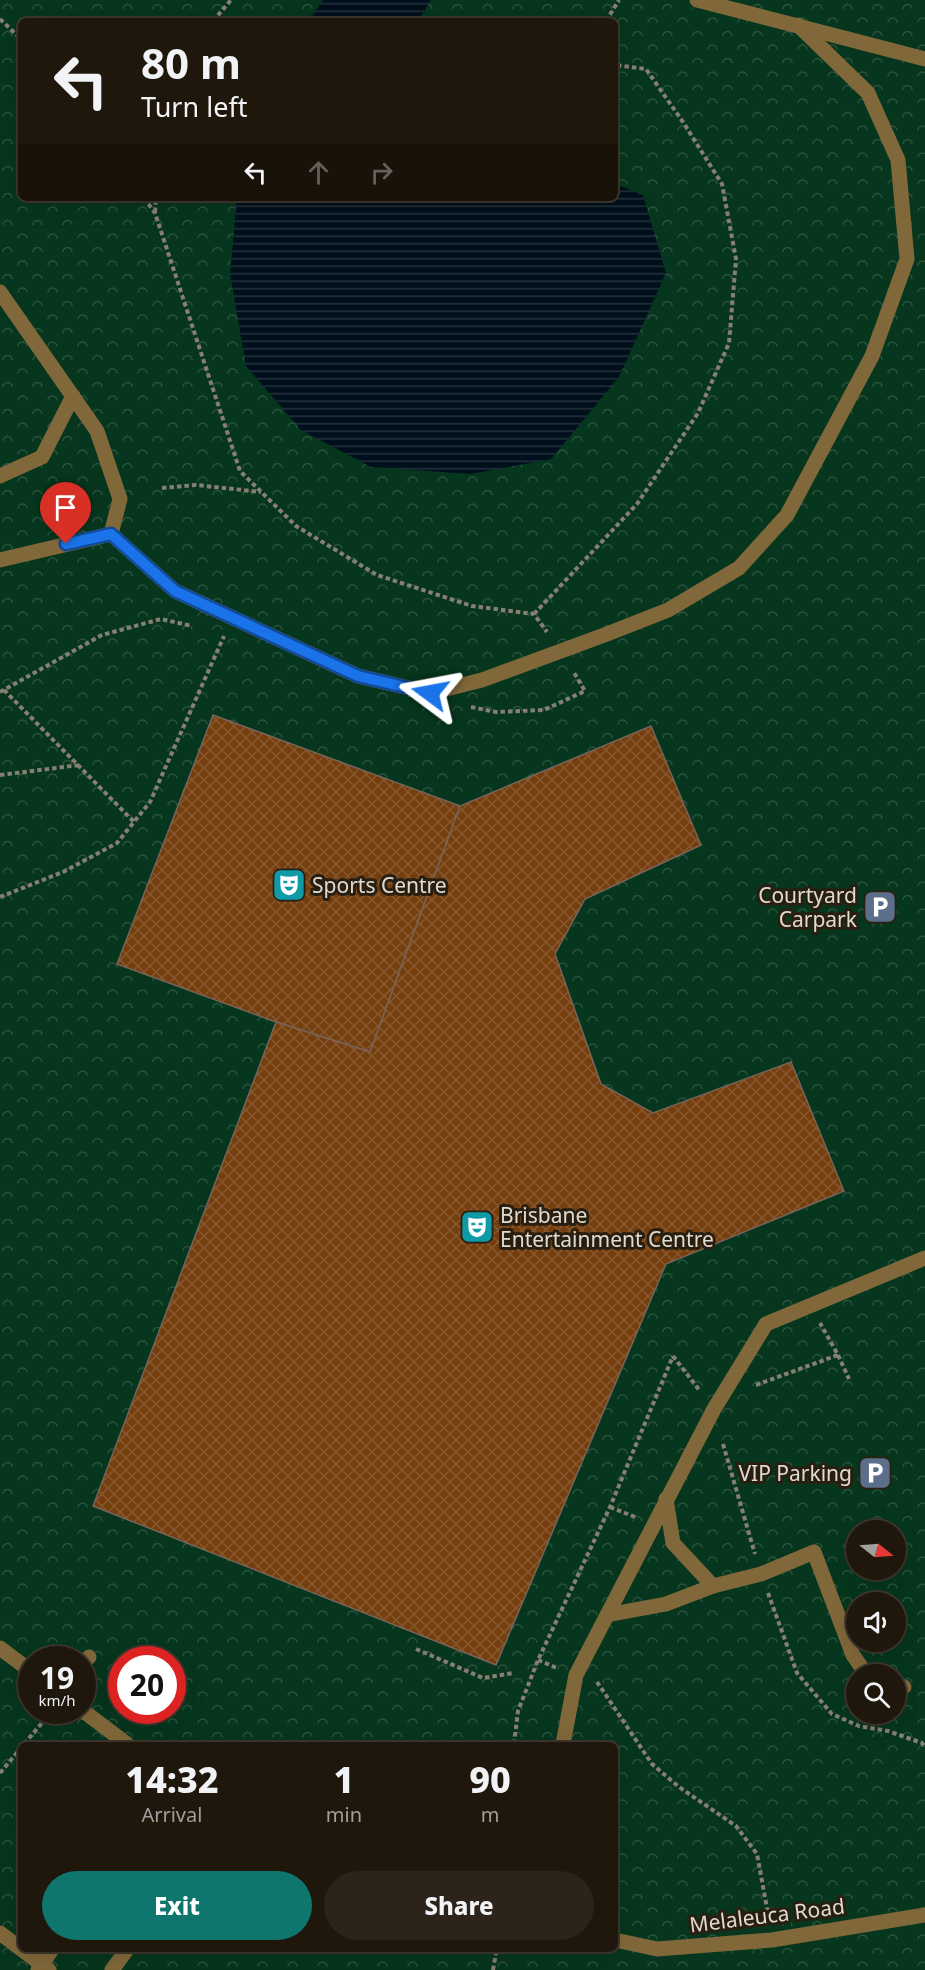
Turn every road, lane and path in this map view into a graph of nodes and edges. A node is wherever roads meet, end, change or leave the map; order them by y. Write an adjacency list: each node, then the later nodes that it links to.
1 (231, 0): 4 (path)
2 (619, 0): 5 (path)
3 (697, 0): 7 (street)
4 (216, 18)
5 (608, 18)
6 (0, 19): 8 (path)
7 (798, 25): 9 (street); 19 (street)
8 (18, 36)
9 (925, 59)
10 (618, 65): 21 (path)
11 (146, 201): 13 (path)
12 (156, 201): 13 (path)
13 (155, 213): 18 (path)
14 (0, 292): 15 (street)
15 (73, 396): 16 (street); 19 (street)
16 (0, 476)
17 (162, 488): 18 (path)
18 (261, 492): 21 (path)
19 (111, 534): 20 (street)
20 (0, 560)
21 (534, 614): 22 (path)
22 (547, 632)
23 (225, 633): 29 (path)
24 (573, 671): 26 (path)
25 (4, 690): 27 (path)
26 (585, 691)
27 (80, 765): 28 (path); 29 (path)
28 (0, 775)
29 (134, 822): 30 (path)
30 (0, 897)
31 (925, 1258): 32 (street)
32 (811, 1306): 33 (path); 37 (street)
33 (838, 1355): 35 (path); 36 (path)
34 (673, 1356): 50 (path)
35 (849, 1379)
36 (755, 1385)
37 (666, 1499): 38 (street); 39 (street)
38 (713, 1586): 39 (street); 43 (street)
39 (607, 1615): 45 (street)
40 (0, 1648): 42 (street)
41 (416, 1649): 44 (path)
42 (18, 1662)
43 (859, 1664)
44 (513, 1672)
45 (576, 1675): 51 (street); 56 (path)
46 (96, 1722): 49 (street)
47 (41, 1724): 48 (path)
48 (26, 1742)
49 (123, 1742)
50 (514, 1742)
51 (564, 1742)
52 (18, 1752): 53 (path)
53 (0, 1773)
54 (925, 1915): 56 (street, Melaleuca Road)
55 (0, 1933): 58 (street)
56 (772, 1940): 57 (street, Melaleuca Road)
57 (618, 1941)
58 (18, 1948)
59 (23, 1952): 63 (street)
60 (51, 1952): 63 (street)
61 (125, 1952): 64 (street)
62 (496, 1952): 65 (path)
63 (43, 1968)
64 (112, 1970)
65 (493, 1970)

